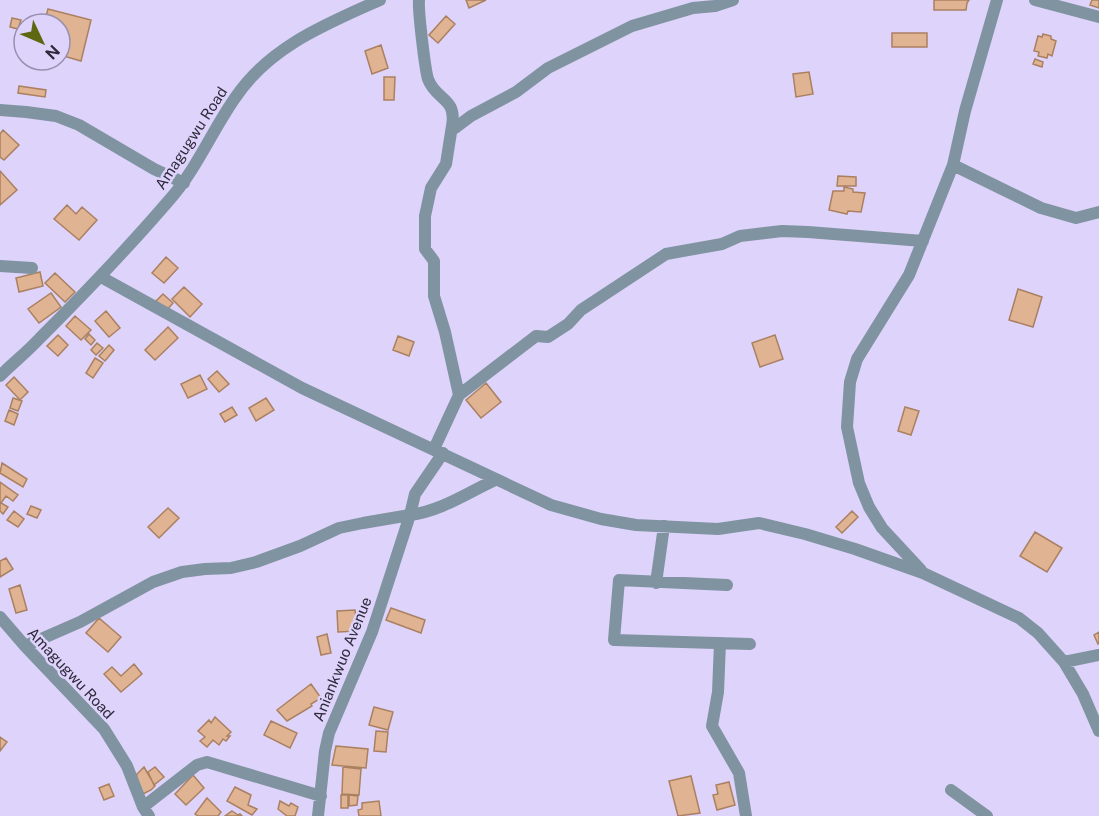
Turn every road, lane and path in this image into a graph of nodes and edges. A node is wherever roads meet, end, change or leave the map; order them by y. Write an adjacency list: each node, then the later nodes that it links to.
1 (380, 0): 10 (street, Amagugwu Road)
2 (419, 0): 8 (street)
3 (733, 0): 8 (street)
4 (997, 0): 9 (street)
5 (1035, 0): 6 (street)
6 (1099, 17)
7 (0, 110): 10 (street)
8 (452, 126): 19 (street)
9 (953, 165): 12 (street); 14 (street)
10 (184, 183): 17 (street, Amagugwu Road)
11 (1099, 212): 12 (street)
12 (1076, 218): 13 (street)
13 (1099, 221)
14 (923, 241): 19 (street); 24 (street)
15 (0, 266): 16 (street)
16 (32, 268)
17 (101, 277): 18 (street, Amagugwu Road); 20 (street)
18 (0, 376)
19 (459, 394): 20 (street, Aniankwuo Avenue)
20 (438, 451): 21 (street); 22 (street, Aniankwuo Avenue)
21 (495, 480): 22 (street); 23 (street)
22 (410, 515): 30 (street); 35 (street, Aniankwuo Avenue)
23 (664, 526): 24 (street); 25 (street)
24 (923, 573): 32 (street)
25 (656, 583): 26 (street); 28 (street)
26 (727, 585)
27 (0, 617): 30 (street, Amagugwu Road)
28 (720, 643): 29 (street); 38 (street)
29 (750, 644)
30 (25, 646): 36 (street, Amagugwu Road)
31 (1099, 655): 32 (street)
32 (1064, 662): 33 (street)
33 (1099, 731)
34 (951, 790): 39 (street)
35 (321, 796): 36 (street); 37 (street, Aniankwuo Avenue)
36 (146, 811)
37 (318, 816)
38 (746, 816)
39 (987, 816)

